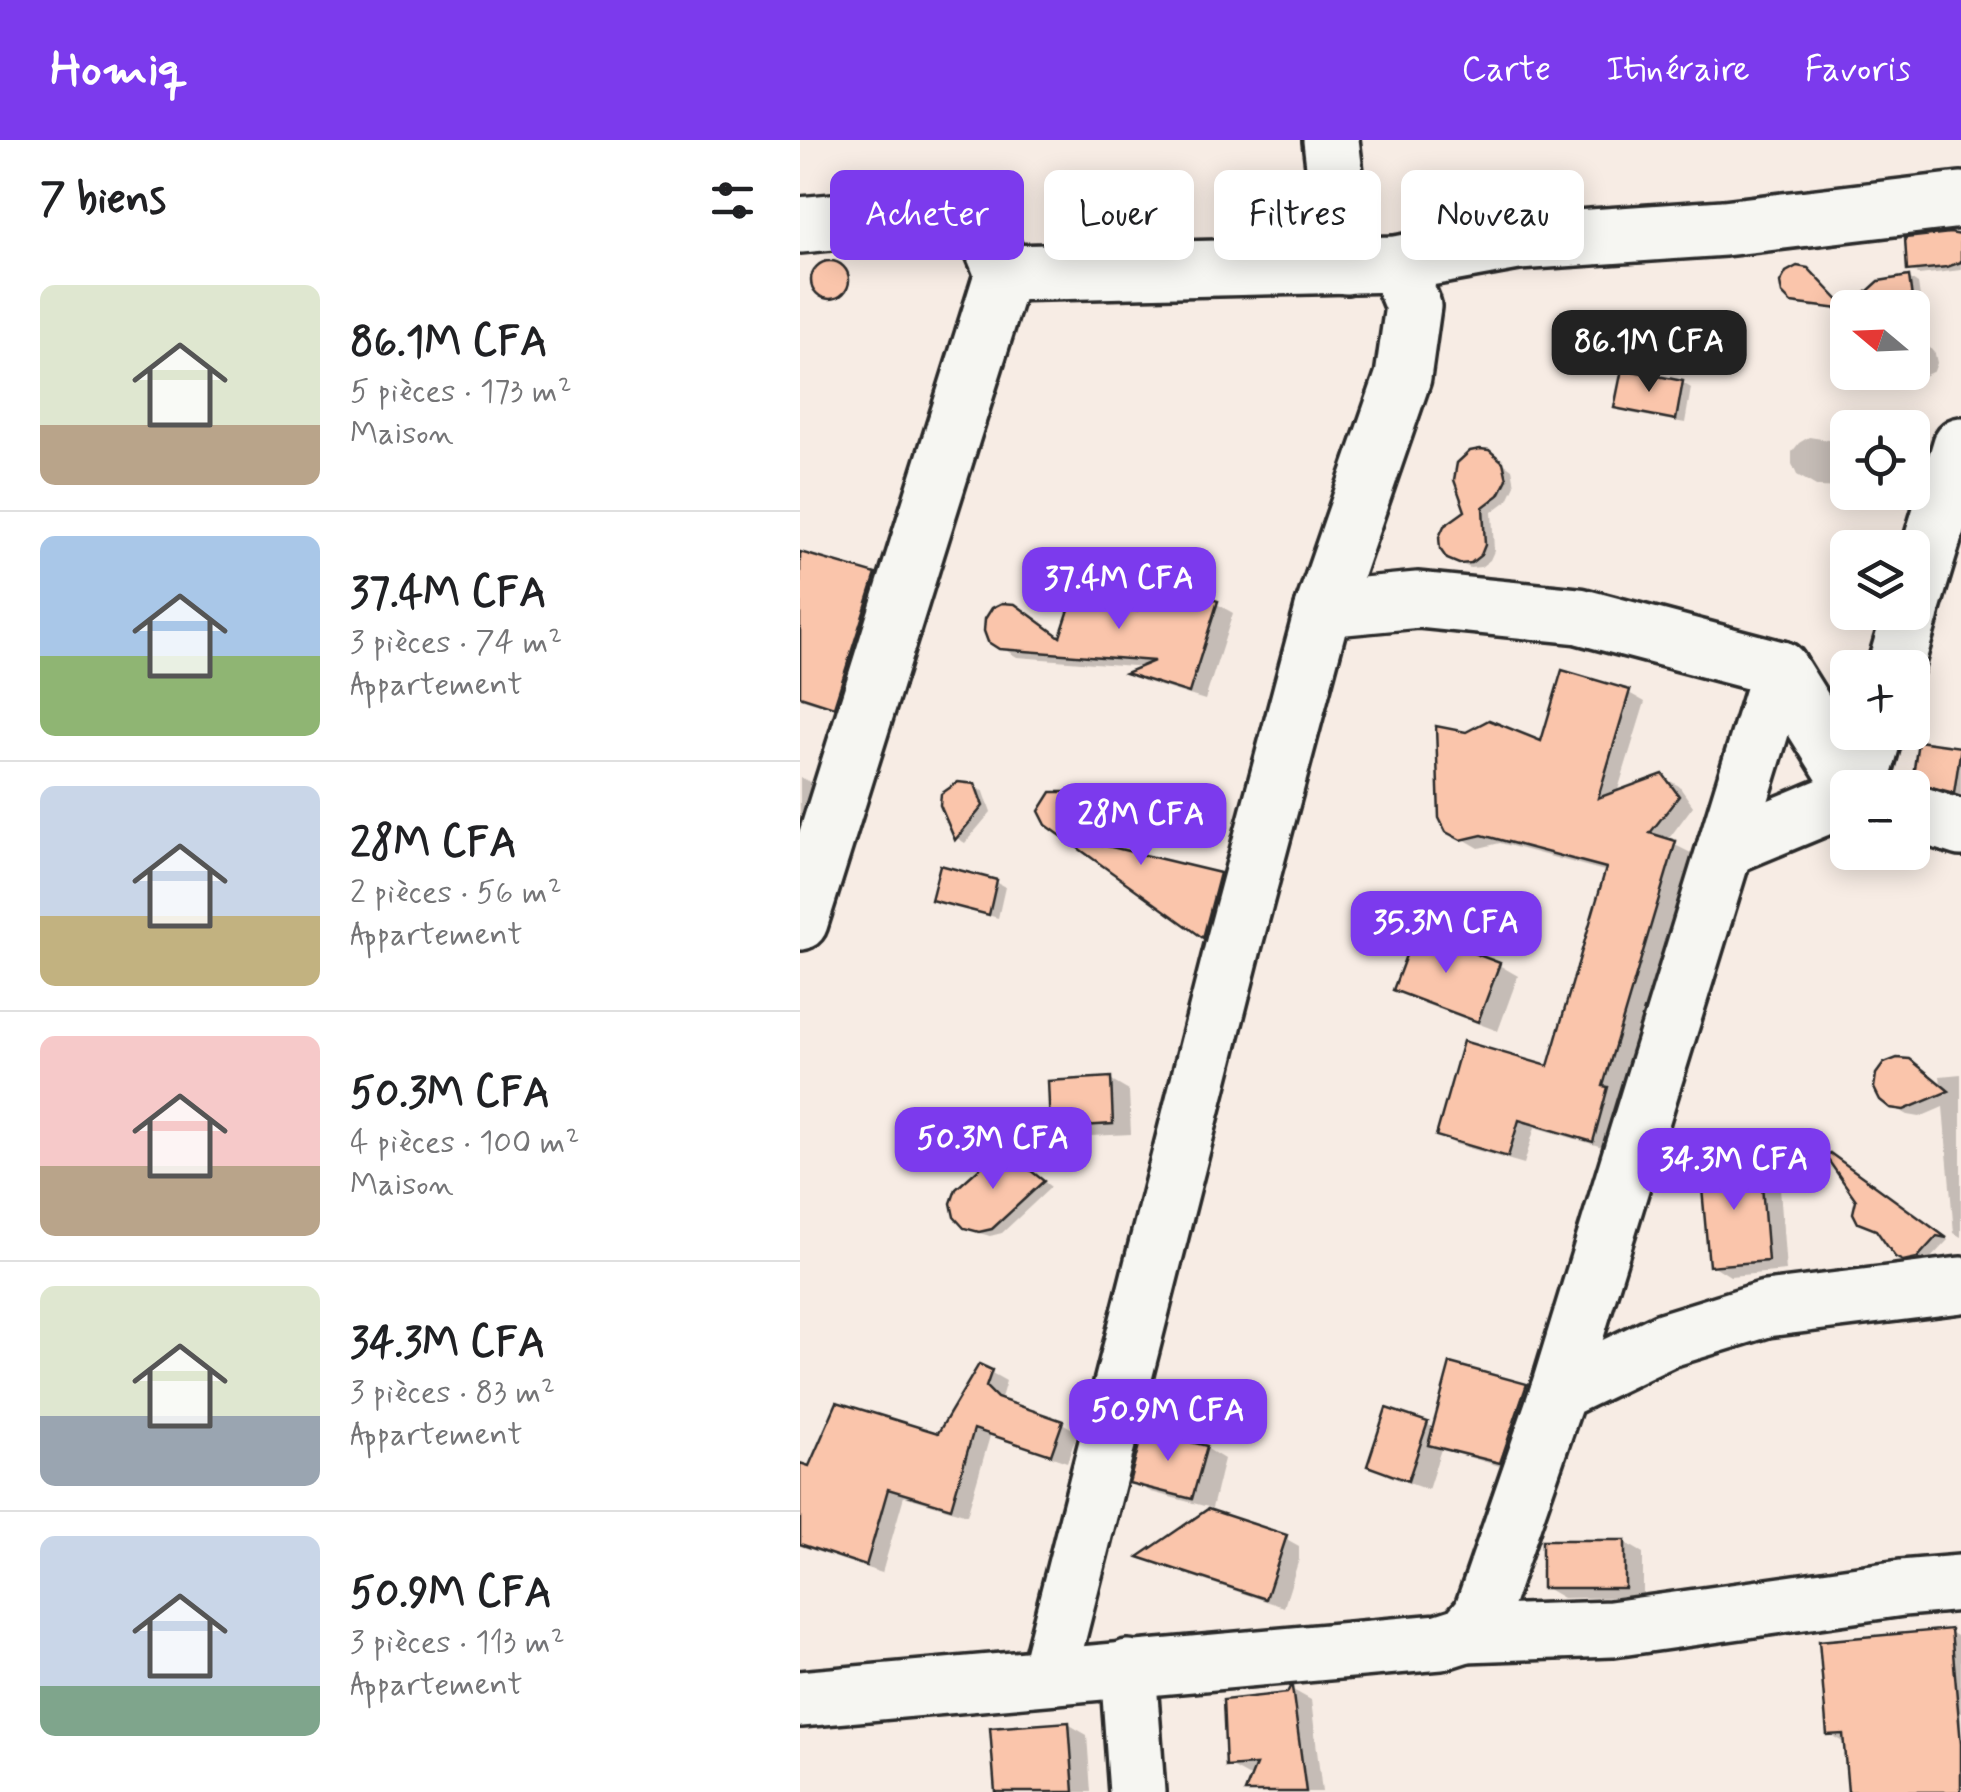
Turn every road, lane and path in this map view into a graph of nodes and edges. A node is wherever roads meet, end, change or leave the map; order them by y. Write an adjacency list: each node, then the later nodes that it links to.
1 (1331, 140): 4 (street)
2 (1961, 200): 4 (street)
3 (800, 225): 5 (street)
4 (1371, 265): 5 (street); 7 (street)
5 (1003, 273): 17 (street)
6 (1961, 445): 8 (street)
7 (1348, 536): 9 (street); 10 (street)
8 (1930, 549)
9 (1418, 600): 10 (street); 11 (street)
10 (1322, 609): 23 (street)
11 (1780, 669): 12 (street); 16 (street)
12 (1845, 770)
13 (1830, 805): 16 (street)
14 (1930, 818): 15 (street)
15 (1961, 828)
16 (1726, 848): 19 (street)
17 (800, 922)
18 (1961, 1285): 19 (street)
19 (1558, 1392): 21 (street)
20 (1961, 1583): 21 (street)
21 (1465, 1634): 22 (street)
22 (1128, 1668): 23 (street); 25 (street)
23 (1048, 1676): 24 (street)
24 (800, 1699)
25 (1137, 1792)

